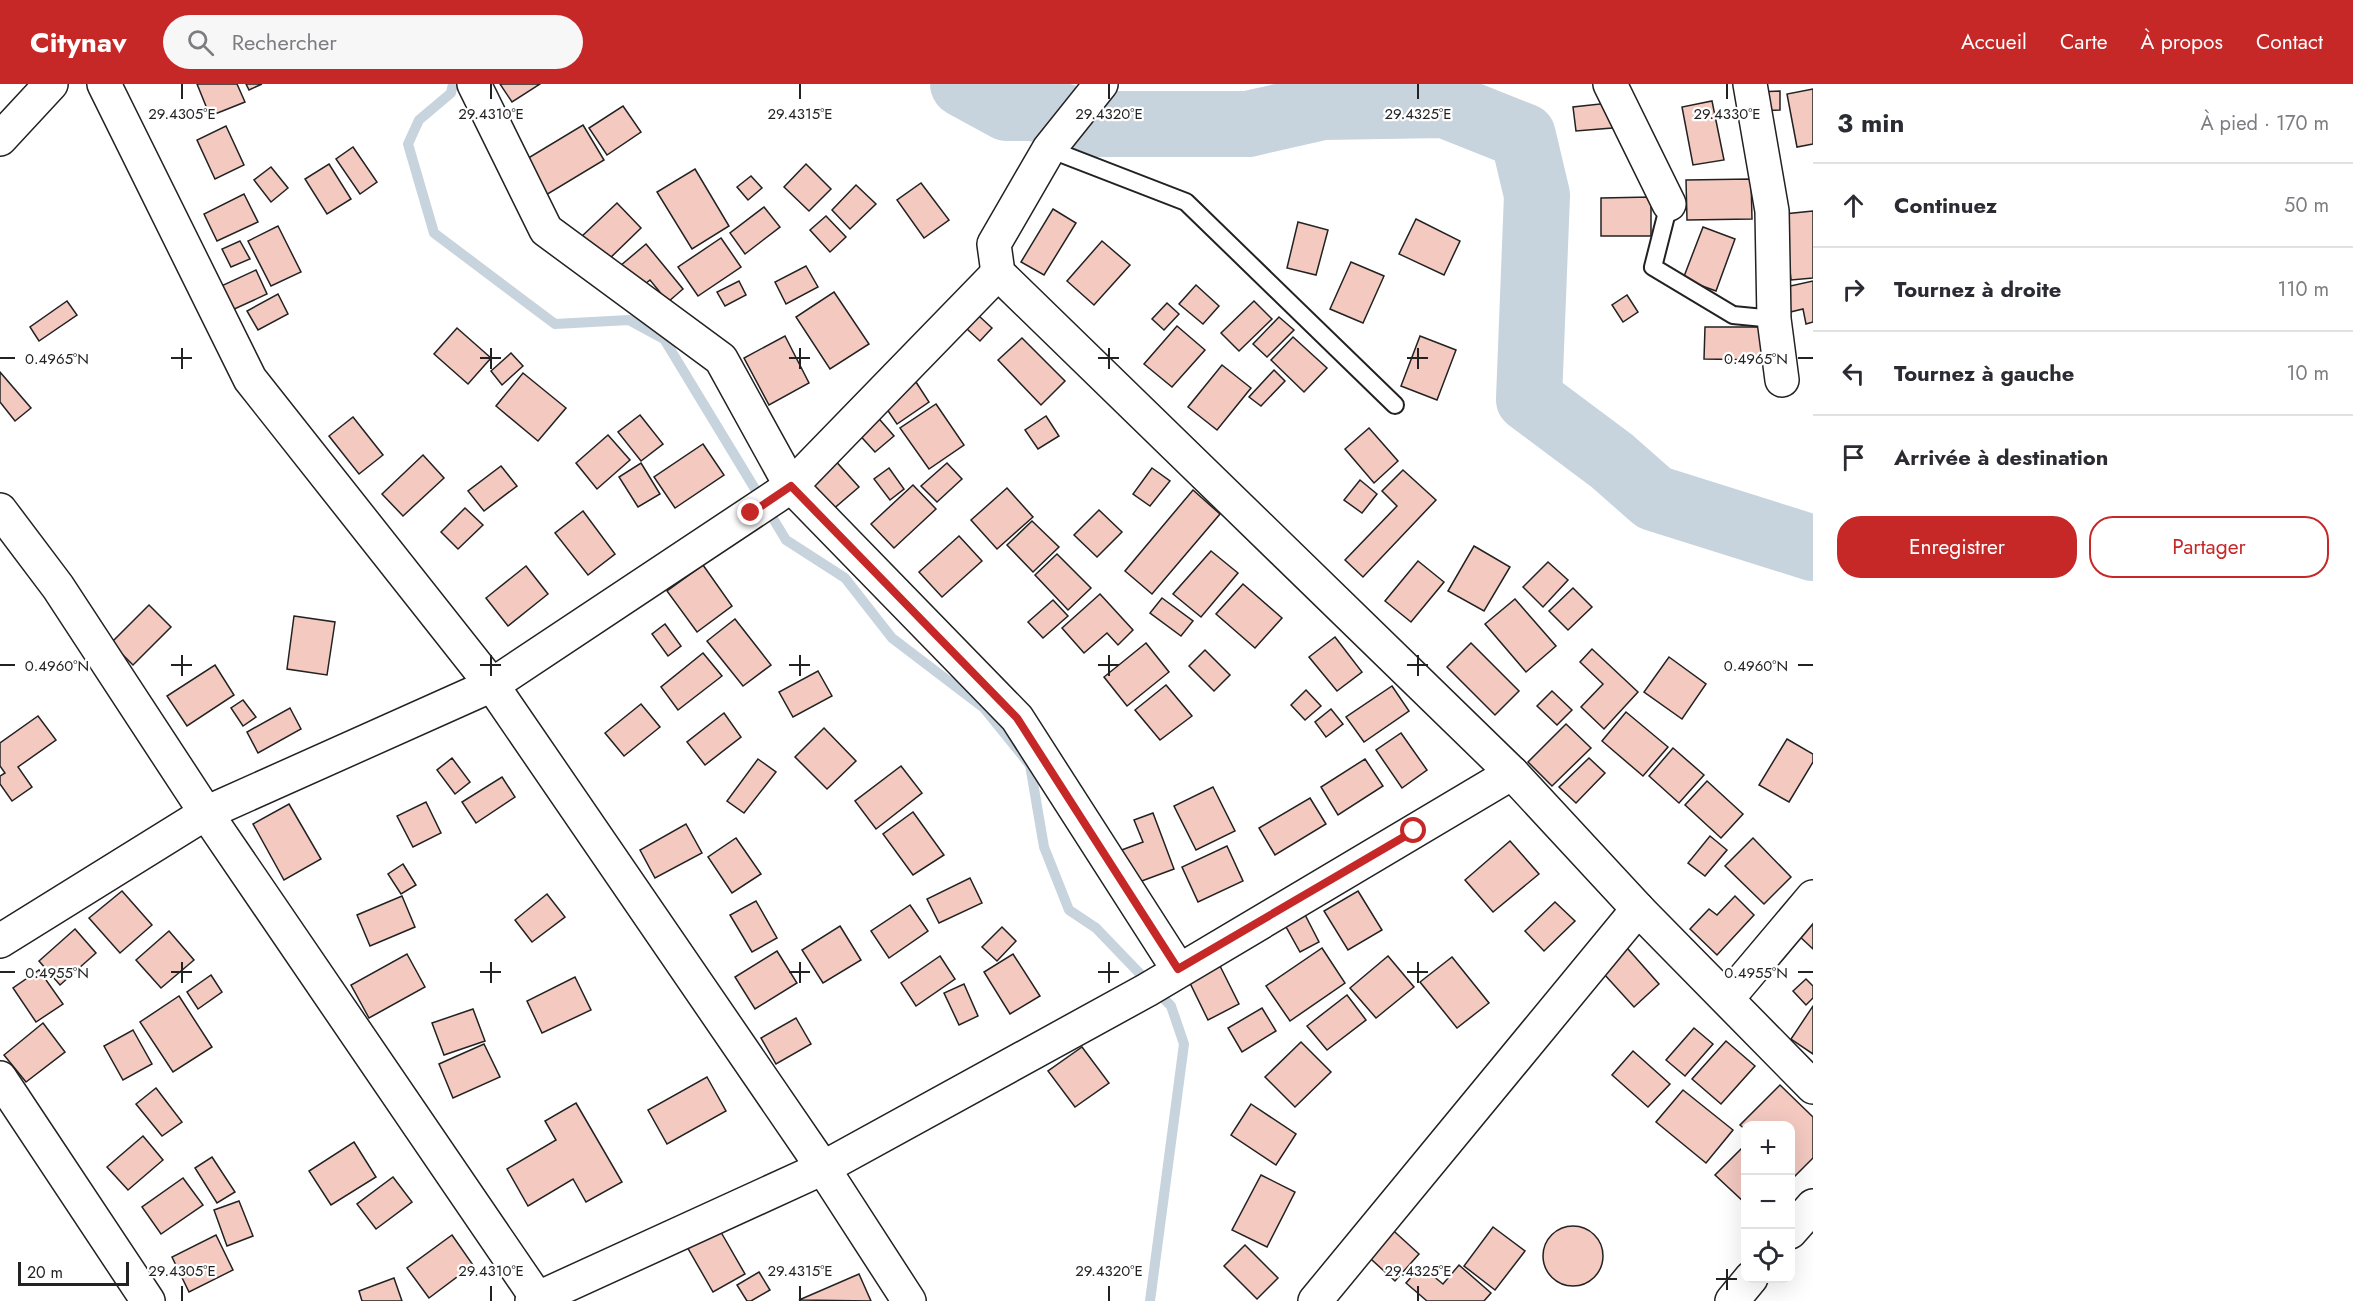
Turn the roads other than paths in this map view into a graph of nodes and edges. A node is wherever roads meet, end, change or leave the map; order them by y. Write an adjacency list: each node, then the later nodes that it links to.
1 (51, 84): 7 (street)
2 (104, 84): 16 (street)
3 (474, 84): 14 (street)
4 (1610, 84): 9 (street)
5 (1750, 84): 11 (street)
6 (1098, 87): 8 (street)
7 (0, 139)
8 (1052, 144): 10 (street); 13 (lane)
9 (1669, 204): 11 (lane)
10 (998, 273): 14 (street); 17 (street)
11 (1774, 319): 12 (street)
12 (1782, 380)
13 (1395, 405)
14 (773, 499): 16 (street); 22 (street)
15 (0, 510): 18 (street)
16 (492, 685): 18 (street); 26 (street)
17 (1512, 774): 20 (street); 22 (street)
18 (206, 813): 21 (street); 30 (street)
19 (1813, 897): 23 (street)
20 (1638, 909): 23 (street); 33 (street)
21 (0, 940)
22 (1162, 980): 26 (street)
23 (1727, 999): 25 (street)
24 (0, 1078): 31 (street)
25 (1813, 1086)
26 (823, 1168): 30 (street); 32 (street)
27 (1813, 1206): 28 (street)
28 (1794, 1229)
29 (1747, 1283): 34 (street)
30 (536, 1300)
31 (148, 1301)
32 (909, 1301)
33 (1314, 1301)
34 (1732, 1301)

